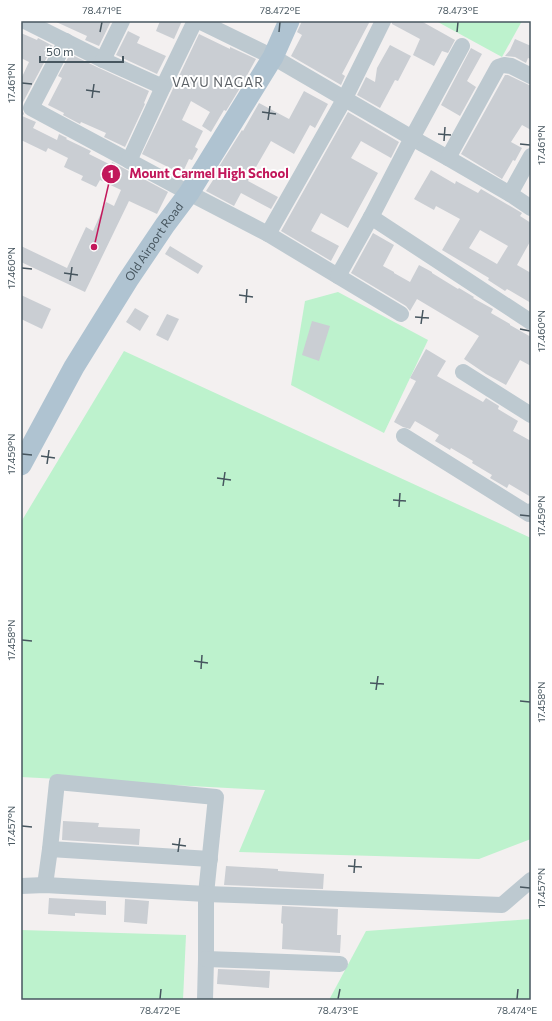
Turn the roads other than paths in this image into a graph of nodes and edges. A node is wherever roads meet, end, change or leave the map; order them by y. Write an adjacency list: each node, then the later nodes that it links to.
1 (25, 21): 7 (street)
2 (122, 21): 10 (street)
3 (195, 21): 12 (street)
4 (200, 21): 9 (street)
5 (290, 21): 9 (main road, Old Airport Road)
6 (383, 21): 13 (street)
7 (66, 41): 10 (street); 14 (street)
8 (462, 46): 15 (street)
9 (273, 57): 13 (street); 19 (main road, Old Airport Road)
10 (103, 60): 12 (street)
11 (531, 76): 17 (street)
12 (163, 87): 18 (street)
13 (345, 98): 15 (street); 23 (street)
14 (26, 106): 18 (street)
15 (412, 138): 17 (street); 22 (street)
16 (531, 156): 20 (street)
17 (448, 158): 20 (street)
18 (128, 161): 19 (street)
19 (188, 193): 23 (street); 30 (main road, Old Airport Road)
20 (510, 194): 21 (street)
21 (531, 208)
22 (371, 217): 24 (street); 26 (street)
23 (268, 234): 24 (street)
24 (338, 276): 25 (street)
25 (401, 314)
26 (531, 322)
27 (463, 372): 28 (street)
28 (531, 415)
29 (404, 436): 31 (street)
30 (21, 465)
31 (531, 511)
32 (50, 850): 33 (street); 33 (street); 35 (street)
33 (210, 859): 37 (street)
34 (531, 880): 37 (street)
35 (45, 885): 36 (street); 37 (street)
36 (21, 886)
37 (206, 894): 38 (street)
38 (206, 959): 39 (street); 40 (street)
39 (340, 964)
40 (205, 1000)

